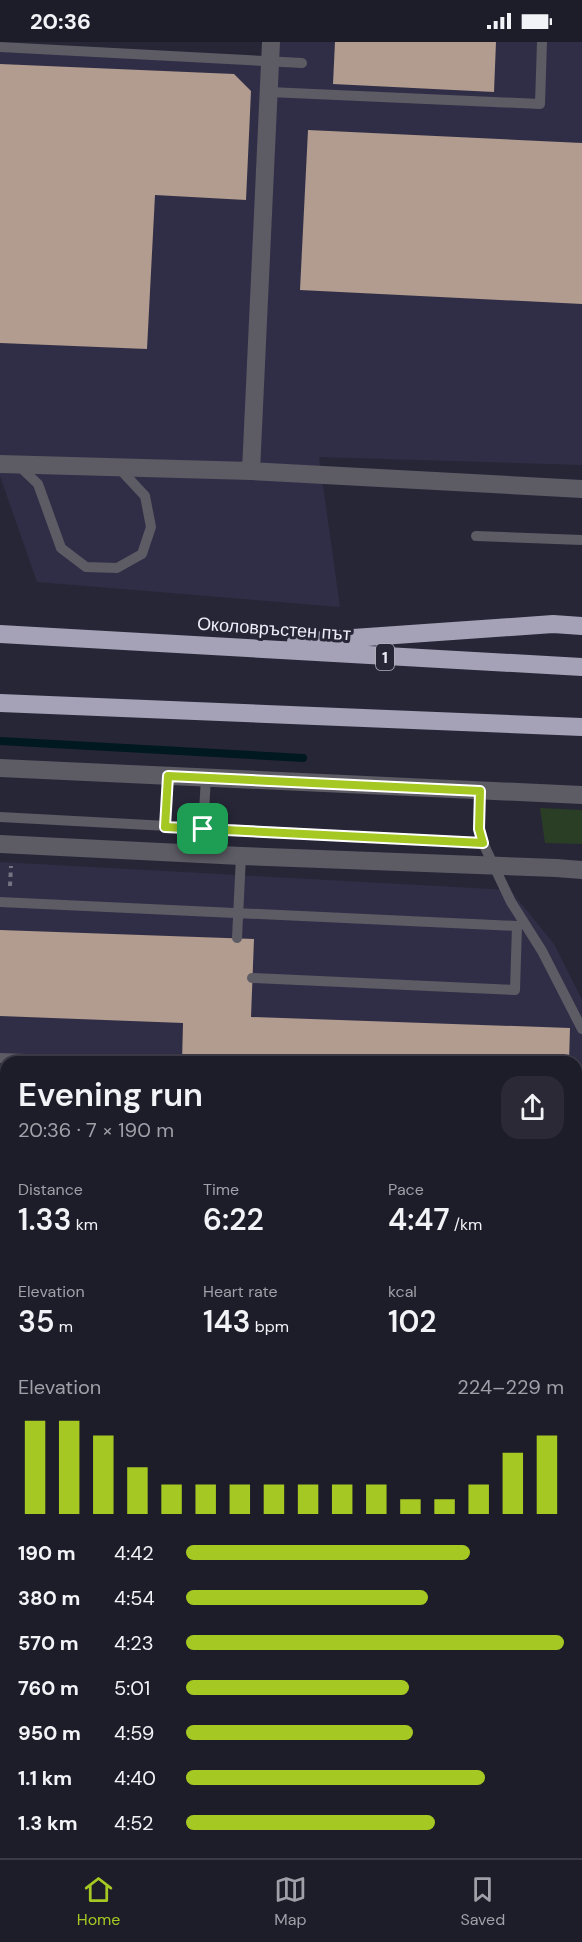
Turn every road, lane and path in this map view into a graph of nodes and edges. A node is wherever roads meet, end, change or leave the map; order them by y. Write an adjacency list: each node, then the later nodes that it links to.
1 (271, 42): 4 (street)
2 (542, 42): 6 (lane)
3 (0, 47): 4 (lane)
4 (270, 62): 5 (lane); 6 (street)
5 (302, 63)
6 (269, 93): 9 (street)
7 (8, 464): 8 (street); 8 (lane)
8 (118, 467): 9 (street)
9 (251, 471): 10 (street)
10 (582, 489)
11 (476, 536): 12 (lane)
12 (582, 540)
13 (582, 626): 15 (highway)
14 (0, 634): 15 (highway, Околовръстен път / 1)
15 (224, 647): 16 (highway, Околовръстен път / 1)
16 (582, 668)
17 (0, 703): 18 (highway)
18 (463, 721): 19 (highway); 20 (highway)
19 (582, 727)
20 (582, 739)
21 (0, 768): 22 (street)
22 (168, 776): 23 (street); 27 (lane)
23 (206, 777): 24 (street); 28 (lane)
24 (480, 791): 25 (street); 29 (lane)
25 (582, 795)
26 (0, 817): 27 (lane)
27 (165, 827): 28 (lane)
28 (203, 829): 29 (lane)
29 (483, 843): 37 (lane)
30 (6, 844): 31 (street); 33 (path)
31 (241, 856): 32 (street, bridge); 34 (lane)
32 (582, 870)
33 (5, 902): 34 (lane)
34 (239, 913): 35 (lane); 36 (lane)
35 (237, 938)
36 (252, 978)
37 (582, 1029)

